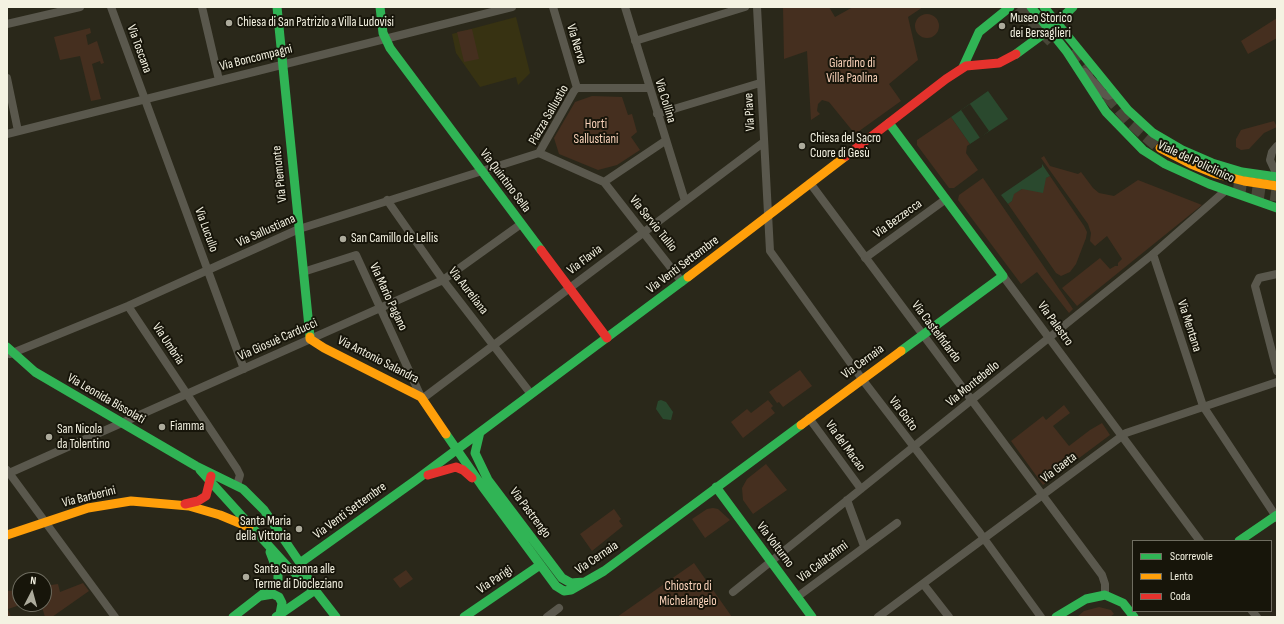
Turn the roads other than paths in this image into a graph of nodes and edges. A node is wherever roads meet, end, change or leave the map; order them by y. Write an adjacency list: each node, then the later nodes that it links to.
1 (80, 7): 18 (street)
2 (111, 7): 31 (street, Via Toscana)
3 (202, 7): 26 (street)
4 (277, 7): 23 (main road, Via Piemonte)
5 (380, 7): 20 (main road)
6 (512, 7): 16 (street, Via Boncompagni)
7 (553, 7): 28 (street, Via Nerva)
8 (625, 7): 21 (street, Via Collina)
9 (745, 7): 21 (street)
10 (757, 7): 27 (street, Via Piave)
11 (1010, 7): 24 (main road, Via Venti Settembre)
12 (1031, 7): 19 (main road, Viale del Policlinico)
13 (1044, 7): 17 (main road, Viale del Policlinico)
14 (1061, 7): 15 (main road)
15 (1072, 7): 17 (main road, Via Venti Settembre)
16 (496, 9): 20 (street, Via Boncompagni)
17 (1057, 22): 19 (main road, Via Venti Settembre); 30 (main road, Viale del Policlinico)
18 (7, 24)
19 (1050, 29): 22 (main road, Viale del Policlinico); 24 (main road, Via Venti Settembre)
20 (385, 39): 23 (street, Via Boncompagni); 42 (main road, Via Quintino Sella)
21 (634, 41): 29 (street, Via Collina)
22 (1067, 52): 30 (street, Viale del Policlinico); 41 (main road, Viale del Policlinico)
23 (282, 64): 26 (street, Via Boncompagni); 56 (main road, Via Piemonte)
24 (963, 67): 33 (main road, Via Venti Settembre)
25 (7, 78): 34 (street)
26 (219, 80): 31 (street, Via Boncompagni)
27 (760, 83): 32 (street); 37 (street, Via Piave)
28 (577, 88): 29 (street, Piazza Sallustio); 40 (street, Piazza Sallustio)
29 (649, 88): 32 (street, Via Collina)
30 (1115, 94): 38 (main road, Viale del Policlinico)
31 (144, 99): 34 (street, Via Boncompagni); 60 (street, Via Lucullo)
32 (657, 114): 36 (street, Via Collina)
33 (889, 123): 45 (main road, Via Venti Settembre); 49 (main road, Via Palestro)
34 (18, 131): 35 (street, Via Boncompagni)
35 (7, 134)
36 (665, 141): 44 (street); 52 (street, Via Collina)
37 (764, 142): 52 (street, Via Flavia); 54 (street, Via Piave)
38 (1163, 145): 41 (street); 43 (main road, Viale del Policlinico); 46 (main road)
39 (1277, 146): 43 (street)
40 (539, 153): 42 (street, Via Sallustiana); 44 (street, Piazza Sallustio)
41 (1154, 158): 47 (main road, Viale del Policlinico)
42 (481, 171): 51 (street, Via Sallustiana); 55 (main road, Via Quintino Sella)
43 (1277, 176)
44 (604, 182): 57 (street, Via Servio Tullio)
45 (810, 183): 54 (main road, Via Venti Settembre); 59 (street, Via Castelfidardo)
46 (1277, 187)
47 (1225, 191): 48 (main road, Viale del Policlinico); 58 (street, Via Montebello)
48 (1244, 197): 50 (main road, Viale del Policlinico); 53 (main road, Viale del Policlinico)
49 (946, 199): 59 (street, Via Bezzecca); 63 (main road, Via Palestro)
50 (1277, 199)
51 (387, 200): 56 (street, Via Sallustiana); 64 (street, Via Aureliana)
52 (685, 201): 57 (street, Via Flavia)
53 (1277, 208)
54 (768, 216): 65 (main road, Via Venti Settembre); 77 (street, Via Goito)
55 (521, 224): 64 (street, Via Giosuè Carducci); 66 (main road, Via Quintino Sella)
56 (299, 229): 60 (street, Via Sallustiana); 61 (main road, Via Piemonte)
57 (644, 231): 65 (street, Via Servio Tullio); 66 (street, Via Flavia)
58 (1153, 254): 71 (street, Via Montebello); 83 (street, Via Mentana)
59 (865, 258): 69 (street, Via Castelfidardo)
60 (208, 270): 67 (street, Via Sallustiana); 75 (street, Via Lucullo)
61 (303, 272): 68 (street, Via Mario Pagano); 72 (main road, Via Piemonte)
62 (1277, 274): 76 (street)
63 (1003, 276): 69 (main road, Via Cernaia); 71 (street, Via Palestro)
64 (444, 280): 68 (street, Via Giosuè Carducci); 73 (street, Via Aureliana)
65 (682, 282): 70 (main road, Via Venti Settembre)
66 (569, 288): 70 (main road, Via Quintino Sella); 73 (street, Via Flavia)
67 (128, 306): 74 (street, Via Sallustiana); 79 (street, Via Umbria)
68 (380, 308): 72 (street, Via Giosuè Carducci); 81 (street, Via Mario Pagano)
69 (922, 335): 77 (main road, Via Cernaia); 82 (street, Via Castelfidardo)
70 (607, 338): 80 (main road, Via Venti Settembre)
71 (1048, 338): 82 (street, Via Montebello); 87 (street, Via Palestro)
72 (310, 339): 75 (street, Via Giosuè Carducci); 81 (main road, Via Antonio Salandra)
73 (494, 344): 80 (street, Via Aureliana); 81 (street, Via Flavia)
74 (9, 352): 85 (main road, Via Leonida Bissolati)
75 (244, 369): 79 (street, Via Giosuè Carducci)
76 (1277, 371)
77 (862, 379): 84 (main road, Via Cernaia); 88 (street, Via Goito)
78 (1277, 382): 83 (street, Via Gaeta)
79 (188, 394): 85 (street, Via Giosuè Carducci); 95 (street, Via Umbria)
80 (531, 394): 86 (main road, Via Venti Settembre)
81 (422, 399): 89 (main road, Via Antonio Salandra)
82 (972, 400): 88 (street, Via Montebello); 98 (street, Via Castelfidardo)
83 (1203, 406): 87 (street, Via Gaeta); 102 (street, Via Mentana)
84 (809, 418): 96 (main road, Via Cernaia); 97 (street, Via del Macao)
85 (123, 423): 91 (street, Via Giosuè Carducci); 92 (main road, Via Leonida Bissolati)
86 (480, 432): 89 (main road, Via Venti Settembre); 115 (main road, Via Pastrengo)
87 (1122, 436): 98 (street, Via Gaeta); 108 (street, Via Palestro)
88 (913, 446): 97 (street, Via Montebello); 107 (street, Via Goito)
89 (457, 448): 93 (main road, Via Venti Settembre); 94 (main road, Via Pastrengo)
90 (453, 467): 93 (main road, Via Venti Settembre); 94 (main road, Via Pastrengo)
91 (8, 472): 103 (street)
92 (211, 478): 95 (main road); 100 (main road); 101 (main road, Via Leonida Bissolati)
93 (416, 480): 113 (main road, Via Venti Settembre)
94 (482, 486): 114 (main road, Via Pastrengo)
95 (240, 487): 101 (main road); 113 (main road)
96 (716, 488): 112 (main road, Via Volturno); 115 (main road, Via Cernaia)
97 (861, 489): 99 (street, Via Montebello)
98 (1043, 495): 107 (street, Via Gaeta); 120 (street, Via Castelfidardo)
99 (847, 500): 111 (street, Via Calatafimi); 112 (street, Via Montebello)
100 (180, 504): 103 (main road, Via Barberini); 105 (main road)
101 (229, 504): 105 (main road, Via Leonida Bissolati)
102 (1277, 517): 109 (main road)
103 (45, 523): 106 (main road, Via Barberini); 126 (street)
104 (897, 523): 111 (street, Via Calatafimi)
105 (249, 527): 110 (main road, Via Leonida Bissolati)
106 (7, 536)
107 (984, 539): 116 (street, Via Gaeta); 135 (street, Via Goito)
108 (1199, 540)
109 (1241, 540)
110 (266, 545): 117 (main road, Via Leonida Bissolati); 122 (main road)
111 (864, 546): 121 (street, Via Calatafimi)
112 (771, 562): 119 (street, Via Montebello); 121 (main road, Via Volturno)
113 (300, 563): 117 (main road)
114 (540, 565): 118 (main road, Via Pastrengo); 130 (main road, Via Parigi)
115 (593, 578): 118 (main road, Via Cernaia)
116 (924, 584): 133 (street, Via Gaeta); 134 (street)
117 (314, 589): 125 (main road); 129 (main road)
118 (569, 591)
119 (733, 592)
120 (1104, 595): 124 (main road); 136 (main road)
121 (797, 597): 132 (main road, Via Volturno)
122 (258, 598): 125 (main road); 127 (main road); 128 (main road)
123 (560, 608): 131 (street)
124 (1132, 611)
125 (278, 616)
126 (115, 617)
127 (233, 617)
128 (249, 617)
129 (336, 617)
130 (464, 617)
131 (547, 617)
132 (812, 617)
133 (878, 617)
134 (949, 617)
135 (1041, 617)
136 (1056, 617)

